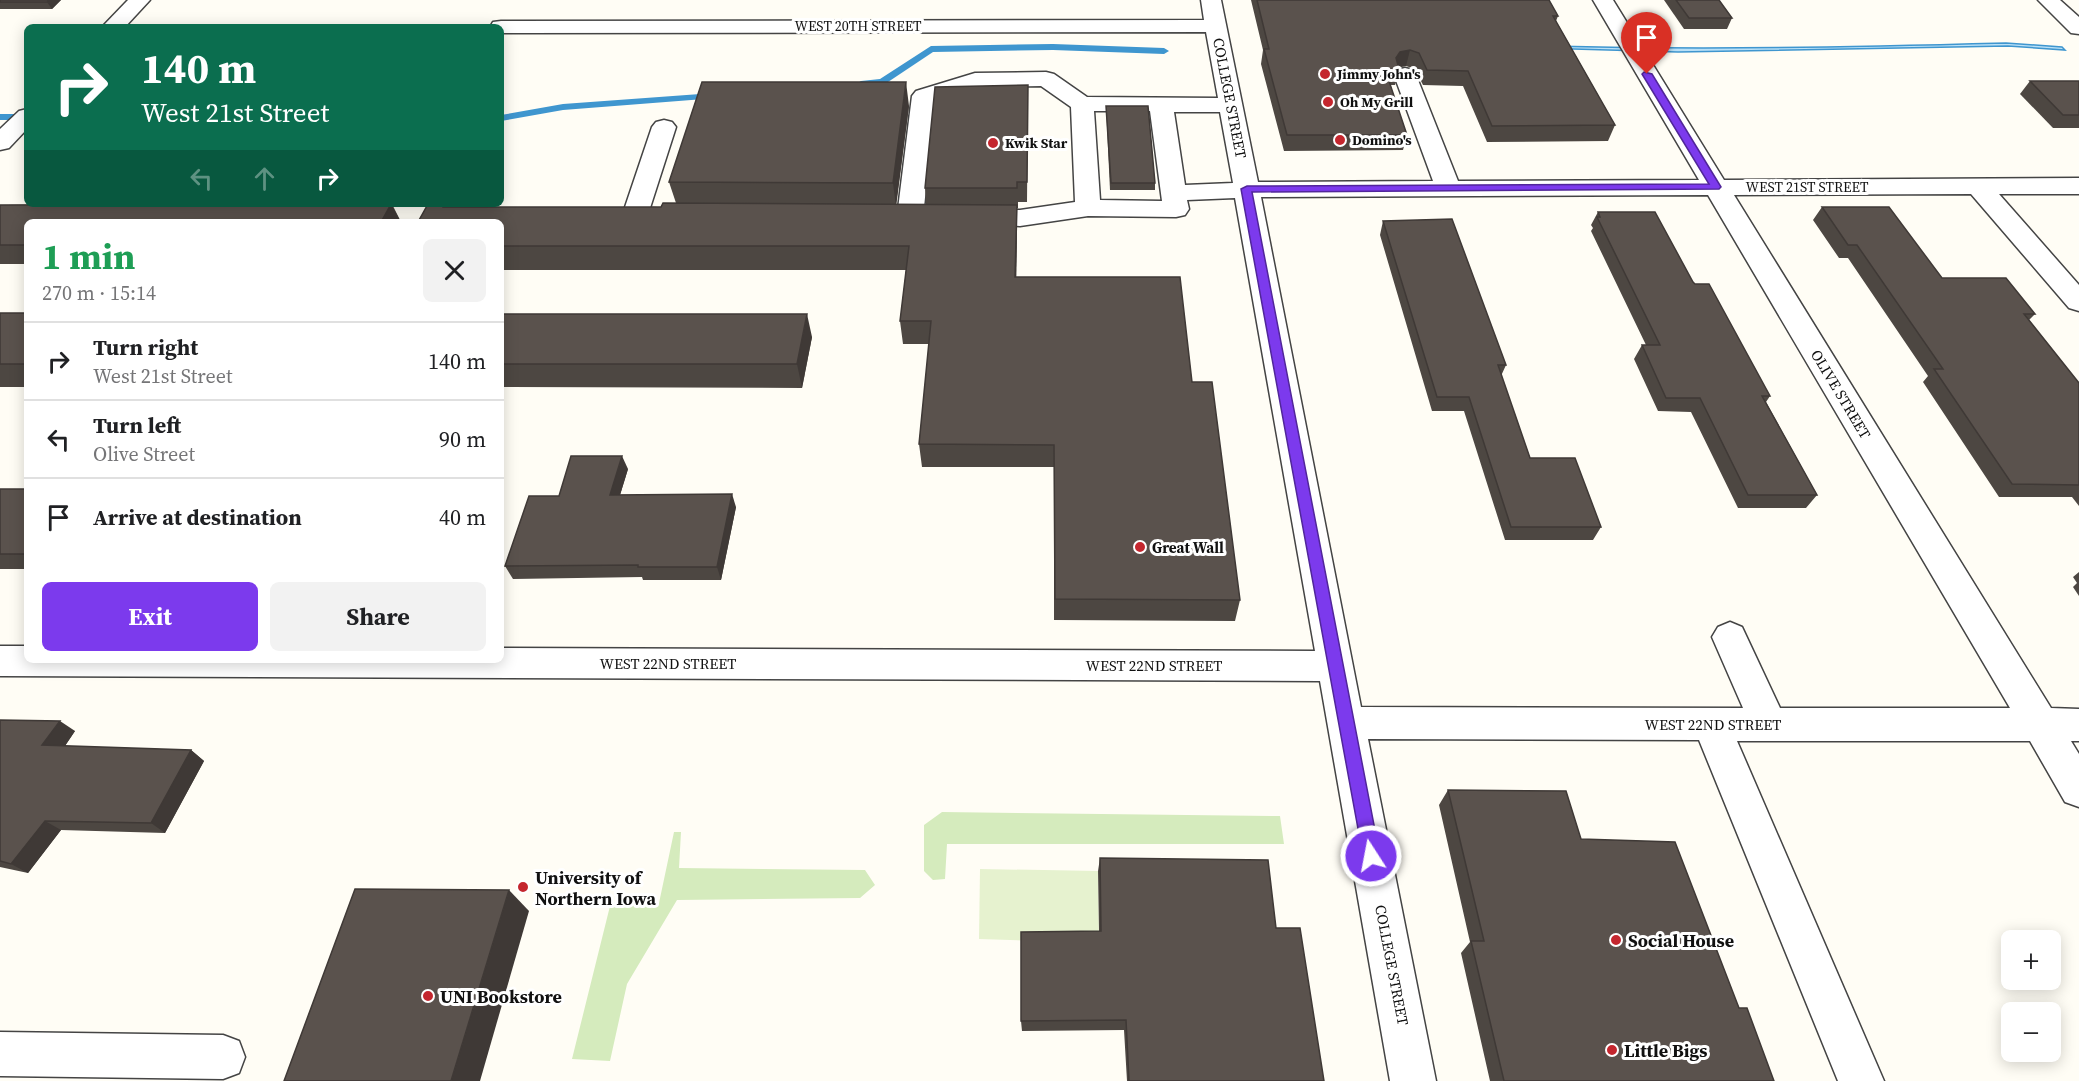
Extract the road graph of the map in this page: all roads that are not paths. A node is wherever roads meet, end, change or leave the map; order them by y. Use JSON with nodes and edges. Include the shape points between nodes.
{"nodes":[{"id":1,"x":140,"y":0,"type":"edge"},
{"id":2,"x":1603,"y":0,"type":"edge"},
{"id":3,"x":2048,"y":0,"type":"edge"},
{"id":4,"x":1214,"y":13,"type":"edge"},
{"id":5,"x":116,"y":24,"type":"edge"},
{"id":6,"x":504,"y":27,"type":"edge"},
{"id":7,"x":2079,"y":28,"type":"edge"},
{"id":8,"x":1405,"y":75,"type":"edge"},
{"id":9,"x":1231,"y":105,"type":"junction"},
{"id":10,"x":664,"y":128,"type":"dead end"},
{"id":11,"x":1093,"y":130,"type":"junction"},
{"id":12,"x":1159,"y":130,"type":"junction"},
{"id":13,"x":1166,"y":180,"type":"junction"},
{"id":14,"x":1978,"y":186,"type":"junction"},
{"id":15,"x":2079,"y":186,"type":"edge"},
{"id":16,"x":1716,"y":187,"type":"junction"},
{"id":17,"x":1448,"y":188,"type":"junction"},
{"id":18,"x":1247,"y":189,"type":"junction"},
{"id":19,"x":1088,"y":208,"type":"junction"},
{"id":20,"x":694,"y":216,"type":"edge"},
{"id":21,"x":2079,"y":302,"type":"edge"},
{"id":22,"x":1730,"y":637,"type":"dead end"},
{"id":23,"x":0,"y":661,"type":"edge"},
{"id":24,"x":24,"y":661,"type":"edge"},
{"id":25,"x":504,"y":663,"type":"edge"},
{"id":26,"x":1336,"y":666,"type":"junction"},
{"id":27,"x":1346,"y":723,"type":"junction"},
{"id":28,"x":1711,"y":724,"type":"junction"},
{"id":29,"x":1769,"y":724,"type":"junction"},
{"id":30,"x":2040,"y":725,"type":"junction"},
{"id":31,"x":2079,"y":725,"type":"edge"},
{"id":32,"x":2079,"y":789,"type":"edge"},
{"id":33,"x":0,"y":1054,"type":"edge"},
{"id":34,"x":223,"y":1057,"type":"dead end"},
{"id":35,"x":1413,"y":1081,"type":"edge"},
{"id":36,"x":1861,"y":1081,"type":"edge"}],
"edges":[{"from":1,"to":5,"type":"street"},
{"from":2,"to":16,"type":"street","name":"OLIVE STREET"},
{"from":3,"to":7,"type":"street"},
{"from":4,"to":6,"type":"street","name":"WEST 20TH STREET"},
{"from":4,"to":9,"type":"street","name":"COLLEGE STREET"},
{"from":8,"to":17,"type":"street"},
{"from":9,"to":12,"type":"street"},
{"from":9,"to":18,"type":"street","name":"COLLEGE STREET"},
{"from":10,"to":20,"type":"street","via":[[635,216]]},
{"from":11,"to":12,"type":"street"},
{"from":11,"to":19,"type":"street","via":[[1097,174]]},
{"from":11,"to":19,"type":"street","via":[[1046,79],[975,80],[924,96],[921,217],[1020,218]]},
{"from":12,"to":13,"type":"street"},
{"from":13,"to":18,"type":"street","name":"WEST 21ST STREET"},
{"from":13,"to":19,"type":"street","via":[[1176,209]]},
{"from":14,"to":15,"type":"street","name":"WEST 21ST STREET"},
{"from":14,"to":16,"type":"street","name":"WEST 21ST STREET"},
{"from":14,"to":21,"type":"street"},
{"from":16,"to":17,"type":"street","name":"WEST 21ST STREET"},
{"from":16,"to":30,"type":"street","name":"OLIVE STREET"},
{"from":17,"to":18,"type":"street","name":"WEST 21ST STREET"},
{"from":18,"to":26,"type":"street","name":"COLLEGE STREET"},
{"from":22,"to":29,"type":"street"},
{"from":23,"to":24,"type":"street","name":"WEST 22ND STREET"},
{"from":25,"to":26,"type":"street","name":"WEST 22ND STREET"},
{"from":26,"to":27,"type":"street","name":"COLLEGE STREET"},
{"from":27,"to":28,"type":"street","name":"WEST 22ND STREET"},
{"from":27,"to":35,"type":"street","name":"COLLEGE STREET"},
{"from":28,"to":29,"type":"street","name":"WEST 22ND STREET"},
{"from":28,"to":36,"type":"street"},
{"from":29,"to":30,"type":"street","name":"WEST 22ND STREET"},
{"from":30,"to":31,"type":"street","name":"WEST 22ND STREET"},
{"from":30,"to":32,"type":"street","name":"OLIVE STREET"},
{"from":33,"to":34,"type":"street"}]}
